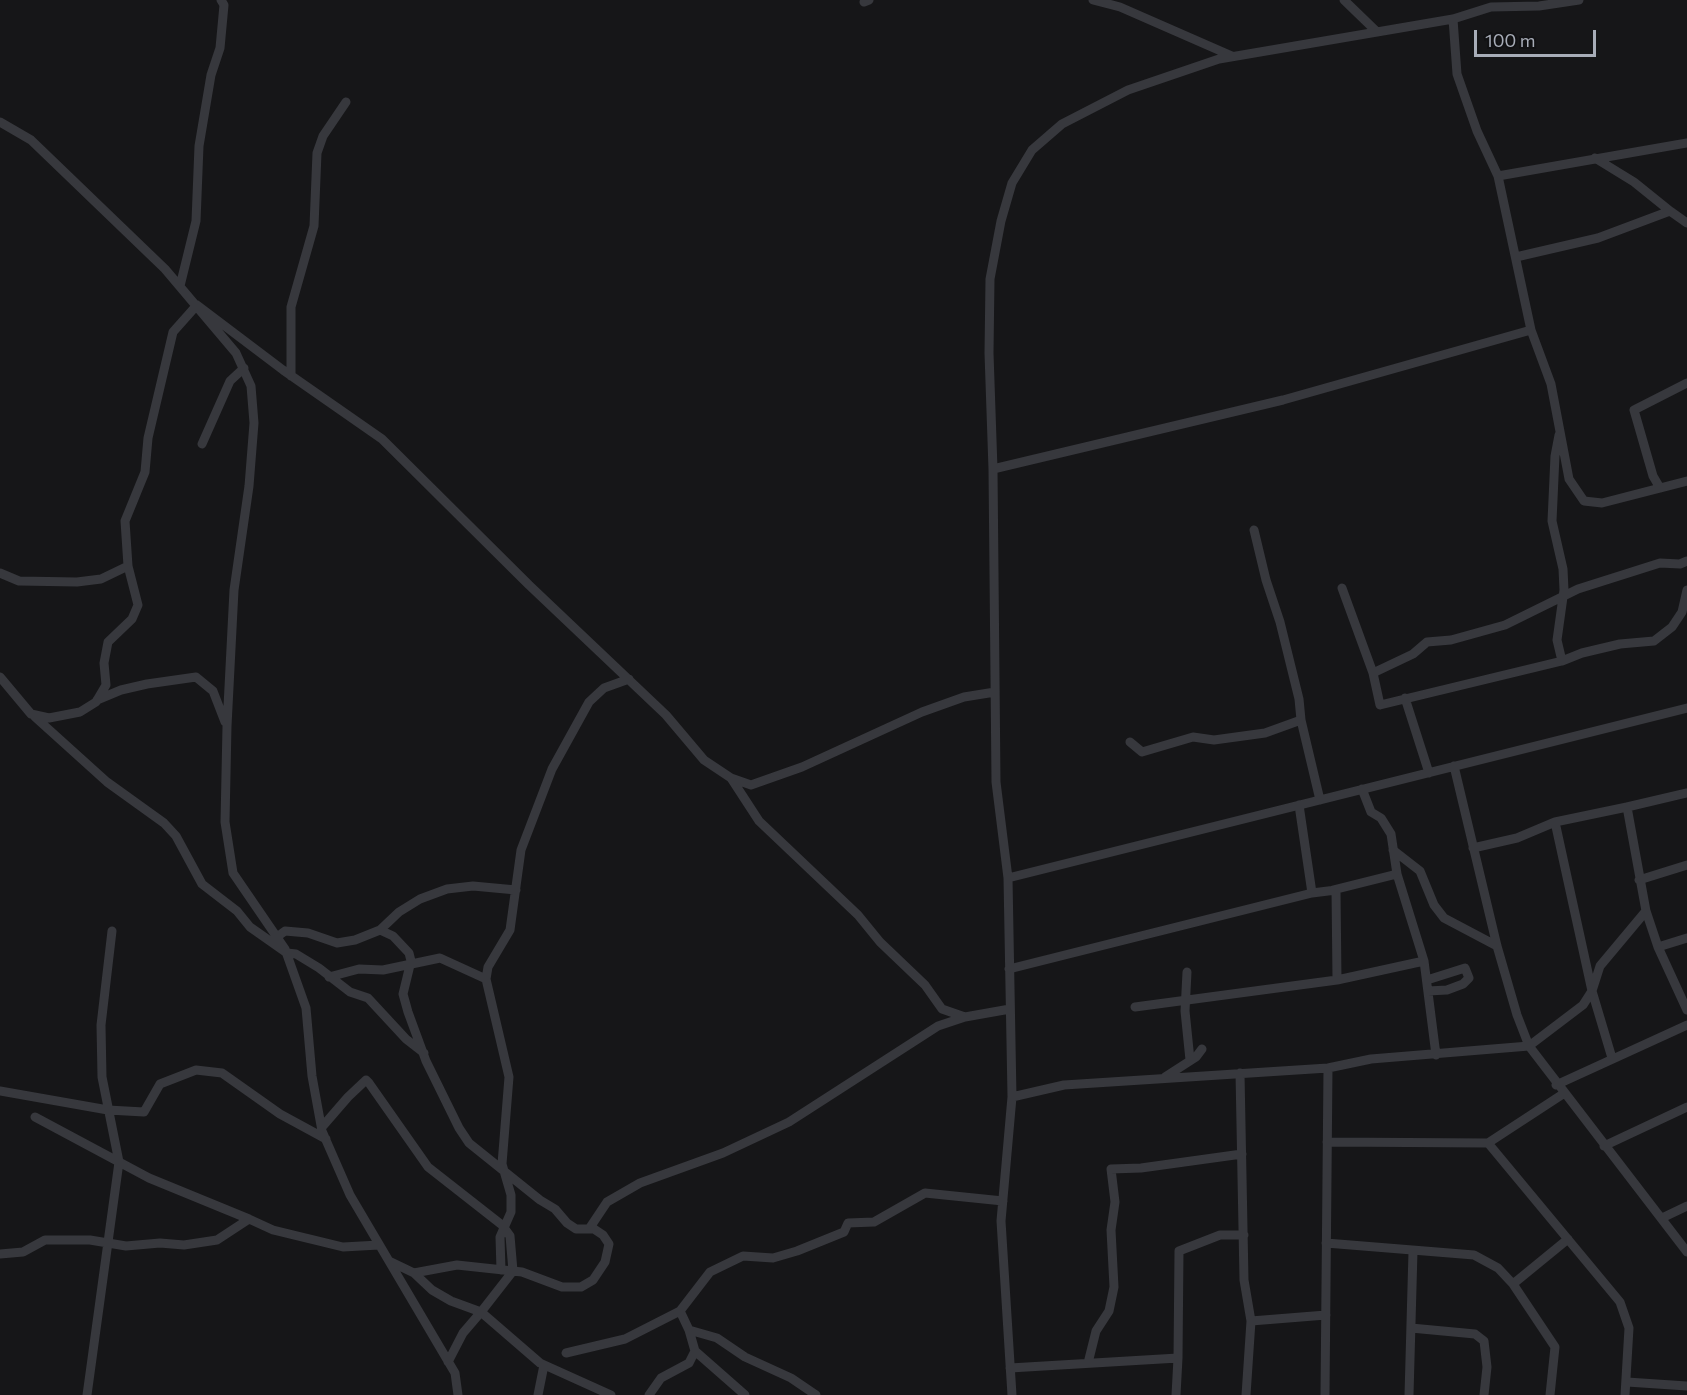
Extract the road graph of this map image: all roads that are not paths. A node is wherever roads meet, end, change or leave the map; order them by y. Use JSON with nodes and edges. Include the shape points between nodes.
{"nodes":[{"id":1,"x":221,"y":0,"type":"edge"},
{"id":2,"x":1094,"y":0,"type":"edge"},
{"id":3,"x":1344,"y":0,"type":"edge"},
{"id":4,"x":1579,"y":0,"type":"edge"},
{"id":5,"x":1453,"y":19,"type":"junction"},
{"id":6,"x":1376,"y":31,"type":"junction"},
{"id":7,"x":1232,"y":56,"type":"junction"},
{"id":8,"x":346,"y":102,"type":"dead end"},
{"id":9,"x":0,"y":122,"type":"edge"},
{"id":10,"x":1687,"y":143,"type":"edge"},
{"id":11,"x":1595,"y":158,"type":"junction"},
{"id":12,"x":1498,"y":176,"type":"junction"},
{"id":13,"x":1670,"y":211,"type":"junction"},
{"id":14,"x":1687,"y":223,"type":"edge"},
{"id":15,"x":1516,"y":257,"type":"junction"},
{"id":16,"x":180,"y":286,"type":"junction"},
{"id":17,"x":197,"y":305,"type":"junction"},
{"id":18,"x":1530,"y":330,"type":"junction"},
{"id":19,"x":244,"y":368,"type":"junction"},
{"id":20,"x":291,"y":376,"type":"junction"},
{"id":21,"x":1687,"y":383,"type":"edge"},
{"id":22,"x":1560,"y":430,"type":"junction"},
{"id":23,"x":202,"y":444,"type":"dead end"},
{"id":24,"x":993,"y":469,"type":"junction"},
{"id":25,"x":1687,"y":481,"type":"edge"},
{"id":26,"x":1660,"y":488,"type":"junction"},
{"id":27,"x":1254,"y":530,"type":"dead end"},
{"id":28,"x":1686,"y":564,"type":"edge"},
{"id":29,"x":128,"y":566,"type":"junction"},
{"id":30,"x":0,"y":573,"type":"edge"},
{"id":31,"x":1342,"y":588,"type":"dead end"},
{"id":32,"x":1687,"y":590,"type":"edge"},
{"id":33,"x":1563,"y":597,"type":"junction"},
{"id":34,"x":1562,"y":661,"type":"junction"},
{"id":35,"x":1373,"y":673,"type":"junction"},
{"id":36,"x":0,"y":678,"type":"edge"},
{"id":37,"x":629,"y":679,"type":"junction"},
{"id":38,"x":995,"y":692,"type":"junction"},
{"id":39,"x":1405,"y":698,"type":"junction"},
{"id":40,"x":97,"y":700,"type":"junction"},
{"id":41,"x":1687,"y":708,"type":"edge"},
{"id":42,"x":31,"y":714,"type":"junction"},
{"id":43,"x":1301,"y":720,"type":"junction"},
{"id":44,"x":227,"y":726,"type":"junction"},
{"id":45,"x":1130,"y":742,"type":"dead end"},
{"id":46,"x":1454,"y":766,"type":"junction"},
{"id":47,"x":1429,"y":772,"type":"junction"},
{"id":48,"x":731,"y":778,"type":"junction"},
{"id":49,"x":1362,"y":789,"type":"junction"},
{"id":50,"x":1687,"y":793,"type":"edge"},
{"id":51,"x":1320,"y":800,"type":"junction"},
{"id":52,"x":1299,"y":805,"type":"junction"},
{"id":53,"x":1627,"y":807,"type":"junction"},
{"id":54,"x":1555,"y":822,"type":"junction"},
{"id":55,"x":1473,"y":848,"type":"junction"},
{"id":56,"x":1393,"y":850,"type":"junction"},
{"id":57,"x":1687,"y":865,"type":"edge"},
{"id":58,"x":1397,"y":874,"type":"junction"},
{"id":59,"x":1008,"y":878,"type":"junction"},
{"id":60,"x":1639,"y":880,"type":"junction"},
{"id":61,"x":516,"y":890,"type":"junction"},
{"id":62,"x":1333,"y":890,"type":"junction"},
{"id":63,"x":1312,"y":893,"type":"junction"},
{"id":64,"x":1646,"y":911,"type":"junction"},
{"id":65,"x":112,"y":930,"type":"dead end"},
{"id":66,"x":380,"y":930,"type":"junction"},
{"id":67,"x":277,"y":937,"type":"junction"},
{"id":68,"x":1687,"y":938,"type":"edge"},
{"id":69,"x":1497,"y":946,"type":"junction"},
{"id":70,"x":1658,"y":947,"type":"junction"},
{"id":71,"x":287,"y":953,"type":"junction"},
{"id":72,"x":1424,"y":961,"type":"junction"},
{"id":73,"x":410,"y":964,"type":"junction"},
{"id":74,"x":1009,"y":969,"type":"junction"},
{"id":75,"x":1187,"y":972,"type":"dead end"},
{"id":76,"x":329,"y":976,"type":"junction"},
{"id":77,"x":486,"y":979,"type":"junction"},
{"id":78,"x":1337,"y":980,"type":"junction"},
{"id":79,"x":1427,"y":980,"type":"junction"},
{"id":80,"x":1428,"y":991,"type":"junction"},
{"id":81,"x":1592,"y":991,"type":"junction"},
{"id":82,"x":1185,"y":1001,"type":"junction"},
{"id":83,"x":1135,"y":1007,"type":"dead end"},
{"id":84,"x":1010,"y":1010,"type":"junction"},
{"id":85,"x":1687,"y":1010,"type":"edge"},
{"id":86,"x":965,"y":1017,"type":"junction"},
{"id":87,"x":1687,"y":1025,"type":"edge"},
{"id":88,"x":1529,"y":1046,"type":"junction"},
{"id":89,"x":1202,"y":1049,"type":"dead end"},
{"id":90,"x":424,"y":1053,"type":"junction"},
{"id":91,"x":1436,"y":1055,"type":"junction"},
{"id":92,"x":1612,"y":1058,"type":"junction"},
{"id":93,"x":1190,"y":1060,"type":"junction"},
{"id":94,"x":1328,"y":1068,"type":"junction"},
{"id":95,"x":1240,"y":1073,"type":"junction"},
{"id":96,"x":1163,"y":1078,"type":"junction"},
{"id":97,"x":1557,"y":1084,"type":"junction"},
{"id":98,"x":0,"y":1091,"type":"edge"},
{"id":99,"x":1563,"y":1094,"type":"junction"},
{"id":100,"x":1012,"y":1096,"type":"junction"},
{"id":101,"x":1687,"y":1107,"type":"edge"},
{"id":102,"x":108,"y":1110,"type":"junction"},
{"id":103,"x":35,"y":1117,"type":"dead end"},
{"id":104,"x":322,"y":1127,"type":"junction"},
{"id":105,"x":326,"y":1139,"type":"junction"},
{"id":106,"x":1327,"y":1142,"type":"junction"},
{"id":107,"x":1488,"y":1143,"type":"junction"},
{"id":108,"x":1604,"y":1146,"type":"junction"},
{"id":109,"x":1242,"y":1154,"type":"junction"},
{"id":110,"x":119,"y":1162,"type":"junction"},
{"id":111,"x":503,"y":1171,"type":"junction"},
{"id":112,"x":1004,"y":1201,"type":"junction"},
{"id":113,"x":1687,"y":1206,"type":"edge"},
{"id":114,"x":1662,"y":1218,"type":"junction"},
{"id":115,"x":249,"y":1219,"type":"junction"},
{"id":116,"x":503,"y":1227,"type":"junction"},
{"id":117,"x":589,"y":1229,"type":"junction"},
{"id":118,"x":1244,"y":1234,"type":"junction"},
{"id":119,"x":1568,"y":1239,"type":"junction"},
{"id":120,"x":107,"y":1243,"type":"junction"},
{"id":121,"x":1326,"y":1243,"type":"junction"},
{"id":122,"x":379,"y":1245,"type":"junction"},
{"id":123,"x":1413,"y":1251,"type":"junction"},
{"id":124,"x":1687,"y":1252,"type":"edge"},
{"id":125,"x":0,"y":1254,"type":"edge"},
{"id":126,"x":388,"y":1260,"type":"junction"},
{"id":127,"x":501,"y":1270,"type":"junction"},
{"id":128,"x":513,"y":1271,"type":"junction"},
{"id":129,"x":414,"y":1273,"type":"junction"},
{"id":130,"x":1513,"y":1284,"type":"junction"},
{"id":131,"x":680,"y":1311,"type":"junction"},
{"id":132,"x":481,"y":1312,"type":"junction"},
{"id":133,"x":1326,"y":1315,"type":"junction"},
{"id":134,"x":1251,"y":1321,"type":"junction"},
{"id":135,"x":1411,"y":1328,"type":"junction"},
{"id":136,"x":689,"y":1330,"type":"junction"},
{"id":137,"x":695,"y":1351,"type":"junction"},
{"id":138,"x":566,"y":1353,"type":"dead end"},
{"id":139,"x":1178,"y":1358,"type":"junction"},
{"id":140,"x":448,"y":1362,"type":"junction"},
{"id":141,"x":1088,"y":1363,"type":"junction"},
{"id":142,"x":544,"y":1365,"type":"junction"},
{"id":143,"x":1010,"y":1368,"type":"junction"},
{"id":144,"x":1626,"y":1382,"type":"junction"},
{"id":145,"x":1687,"y":1386,"type":"edge"},
{"id":146,"x":87,"y":1395,"type":"edge"},
{"id":147,"x":458,"y":1395,"type":"edge"},
{"id":148,"x":538,"y":1395,"type":"edge"},
{"id":149,"x":610,"y":1395,"type":"edge"},
{"id":150,"x":649,"y":1395,"type":"edge"},
{"id":151,"x":745,"y":1395,"type":"edge"},
{"id":152,"x":816,"y":1395,"type":"edge"},
{"id":153,"x":1012,"y":1395,"type":"edge"},
{"id":154,"x":1176,"y":1395,"type":"edge"},
{"id":155,"x":1246,"y":1395,"type":"edge"},
{"id":156,"x":1325,"y":1395,"type":"edge"},
{"id":157,"x":1410,"y":1395,"type":"edge"},
{"id":158,"x":1484,"y":1395,"type":"edge"},
{"id":159,"x":1550,"y":1395,"type":"edge"},
{"id":160,"x":1625,"y":1395,"type":"edge"}],
"edges":[{"from":1,"to":16,"type":"street","via":[[224,5],[220,48],[211,75],[199,146],[196,221]]},
{"from":2,"to":7,"type":"street","via":[[1120,7]]},
{"from":3,"to":6,"type":"street"},
{"from":4,"to":5,"type":"street","via":[[1491,7]]},
{"from":5,"to":6,"type":"street"},
{"from":5,"to":12,"type":"street","via":[[1457,74]]},
{"from":6,"to":7,"type":"street"},
{"from":7,"to":24,"type":"street","via":[[1128,90],[1062,124],[1032,150],[1012,183],[990,279]]},
{"from":8,"to":20,"type":"street","via":[[323,136],[317,153],[314,226],[291,307]]},
{"from":9,"to":16,"type":"street","via":[[31,140]]},
{"from":10,"to":11,"type":"street"},
{"from":11,"to":12,"type":"street"},
{"from":11,"to":13,"type":"street"},
{"from":12,"to":15,"type":"street"},
{"from":13,"to":14,"type":"street"},
{"from":13,"to":15,"type":"street","via":[[1598,238]]},
{"from":15,"to":18,"type":"street"},
{"from":16,"to":17,"type":"street"},
{"from":17,"to":19,"type":"street"},
{"from":17,"to":20,"type":"street"},
{"from":17,"to":29,"type":"street","via":[[173,332],[148,438],[145,472],[125,521]]},
{"from":18,"to":22,"type":"street","via":[[1551,384]]},
{"from":18,"to":24,"type":"street","via":[[1283,400]]},
{"from":19,"to":23,"type":"street","via":[[230,381]]},
{"from":19,"to":44,"type":"street","via":[[251,386],[254,423],[234,590]]},
{"from":20,"to":37,"type":"street","via":[[382,439]]},
{"from":21,"to":26,"type":"street","via":[[1634,410]]},
{"from":22,"to":26,"type":"street","via":[[1569,479],[1584,501],[1602,503]]},
{"from":22,"to":33,"type":"street","via":[[1552,521],[1563,568]]},
{"from":24,"to":38,"type":"street"},
{"from":25,"to":26,"type":"street"},
{"from":27,"to":43,"type":"street","via":[[1280,622]]},
{"from":28,"to":33,"type":"street","via":[[1660,563]]},
{"from":29,"to":30,"type":"street","via":[[101,579],[77,582],[19,581]]},
{"from":29,"to":40,"type":"street","via":[[138,605],[132,620],[108,642],[104,663],[106,685]]},
{"from":31,"to":35,"type":"street"},
{"from":32,"to":34,"type":"street","via":[[1682,612],[1672,627],[1654,640],[1620,644]]},
{"from":33,"to":34,"type":"street","via":[[1557,640]]},
{"from":33,"to":35,"type":"street","via":[[1505,625],[1451,640],[1427,642],[1413,654]]},
{"from":34,"to":39,"type":"street"},
{"from":35,"to":39,"type":"street","via":[[1380,705]]},
{"from":36,"to":42,"type":"street"},
{"from":37,"to":48,"type":"street","via":[[704,760]]},
{"from":37,"to":61,"type":"street","via":[[604,688],[589,702],[552,769],[521,850]]},
{"from":38,"to":48,"type":"street","via":[[964,697],[922,712],[802,767],[751,785]]},
{"from":38,"to":59,"type":"street","via":[[996,782]]},
{"from":39,"to":47,"type":"street"},
{"from":40,"to":42,"type":"street","via":[[80,712],[49,718]]},
{"from":40,"to":44,"type":"street","via":[[129,688],[196,677],[213,691]]},
{"from":41,"to":46,"type":"street"},
{"from":42,"to":71,"type":"street","via":[[107,782],[164,823],[176,836],[202,884],[237,911],[250,927]]},
{"from":43,"to":45,"type":"street","via":[[1265,733],[1214,740],[1193,737],[1142,752]]},
{"from":43,"to":51,"type":"street"},
{"from":44,"to":67,"type":"street","via":[[225,822],[233,873]]},
{"from":46,"to":47,"type":"street"},
{"from":46,"to":55,"type":"street"},
{"from":47,"to":49,"type":"street"},
{"from":48,"to":86,"type":"street","via":[[759,821],[858,915],[925,985],[942,1009]]},
{"from":49,"to":51,"type":"street"},
{"from":49,"to":56,"type":"street","via":[[1371,812],[1381,818],[1391,834]]},
{"from":50,"to":53,"type":"street"},
{"from":51,"to":52,"type":"street"},
{"from":52,"to":59,"type":"street"},
{"from":52,"to":63,"type":"street"},
{"from":53,"to":54,"type":"street"},
{"from":53,"to":60,"type":"street"},
{"from":54,"to":55,"type":"street","via":[[1517,838]]},
{"from":54,"to":81,"type":"street"},
{"from":55,"to":69,"type":"street"},
{"from":56,"to":58,"type":"street"},
{"from":56,"to":69,"type":"street","via":[[1420,871],[1444,918]]},
{"from":57,"to":60,"type":"street"},
{"from":58,"to":62,"type":"street"},
{"from":58,"to":72,"type":"street"},
{"from":59,"to":74,"type":"street"},
{"from":60,"to":64,"type":"street"},
{"from":61,"to":66,"type":"street","via":[[473,886],[447,889],[420,898]]},
{"from":61,"to":77,"type":"street","via":[[510,930],[488,967]]},
{"from":62,"to":63,"type":"street"},
{"from":62,"to":78,"type":"street"},
{"from":63,"to":74,"type":"street"},
{"from":64,"to":70,"type":"street"},
{"from":64,"to":81,"type":"street","via":[[1600,966]]},
{"from":65,"to":102,"type":"street","via":[[101,1026],[102,1077]]},
{"from":66,"to":67,"type":"street","via":[[337,943],[308,933],[285,931]]},
{"from":66,"to":73,"type":"street","via":[[402,945],[409,953]]},
{"from":67,"to":71,"type":"street"},
{"from":68,"to":70,"type":"street"},
{"from":69,"to":88,"type":"street"},
{"from":70,"to":85,"type":"street"},
{"from":71,"to":76,"type":"street","via":[[296,954]]},
{"from":71,"to":104,"type":"street","via":[[306,1008],[312,1076]]},
{"from":72,"to":78,"type":"street"},
{"from":72,"to":79,"type":"street"},
{"from":73,"to":76,"type":"street"},
{"from":73,"to":77,"type":"street","via":[[440,958]]},
{"from":73,"to":90,"type":"street","via":[[403,994]]},
{"from":74,"to":84,"type":"street"},
{"from":75,"to":82,"type":"street"},
{"from":76,"to":90,"type":"street","via":[[376,1004],[406,1039]]},
{"from":77,"to":111,"type":"street","via":[[509,1077]]},
{"from":78,"to":82,"type":"street"},
{"from":79,"to":80,"type":"street"},
{"from":79,"to":80,"type":"street","via":[[1465,968],[1469,978],[1448,990]]},
{"from":80,"to":91,"type":"street"},
{"from":81,"to":88,"type":"street","via":[[1583,1005]]},
{"from":81,"to":92,"type":"street"},
{"from":82,"to":83,"type":"street"},
{"from":82,"to":93,"type":"street"},
{"from":84,"to":86,"type":"street"},
{"from":84,"to":100,"type":"street"},
{"from":86,"to":117,"type":"street","via":[[938,1026],[789,1122],[723,1153],[640,1183],[607,1202]]},
{"from":87,"to":92,"type":"street"},
{"from":88,"to":91,"type":"street"},
{"from":88,"to":97,"type":"street"},
{"from":89,"to":93,"type":"street"},
{"from":90,"to":111,"type":"street","via":[[459,1128],[470,1143]]},
{"from":91,"to":94,"type":"street","via":[[1371,1059]]},
{"from":92,"to":97,"type":"street"},
{"from":93,"to":96,"type":"street"},
{"from":94,"to":95,"type":"street"},
{"from":94,"to":106,"type":"street"},
{"from":95,"to":96,"type":"street"},
{"from":95,"to":109,"type":"street"},
{"from":96,"to":100,"type":"street","via":[[1064,1085]]},
{"from":97,"to":99,"type":"street"},
{"from":98,"to":102,"type":"street"},
{"from":99,"to":107,"type":"street"},
{"from":99,"to":108,"type":"street"},
{"from":100,"to":112,"type":"street"},
{"from":101,"to":108,"type":"street"},
{"from":102,"to":105,"type":"street","via":[[144,1112],[160,1084],[196,1070],[222,1073],[280,1114]]},
{"from":102,"to":110,"type":"street"},
{"from":103,"to":110,"type":"street"},
{"from":104,"to":105,"type":"street"},
{"from":104,"to":116,"type":"street","via":[[366,1080],[428,1167]]},
{"from":105,"to":122,"type":"street","via":[[350,1195]]},
{"from":106,"to":107,"type":"street"},
{"from":106,"to":121,"type":"street"},
{"from":107,"to":119,"type":"street"},
{"from":108,"to":114,"type":"street"},
{"from":109,"to":118,"type":"street"},
{"from":109,"to":141,"type":"street","via":[[1111,1169],[1114,1287],[1109,1311],[1096,1331]]},
{"from":110,"to":115,"type":"street"},
{"from":110,"to":120,"type":"street"},
{"from":111,"to":116,"type":"street","via":[[511,1195],[510,1212]]},
{"from":111,"to":117,"type":"street","via":[[555,1209],[567,1223],[576,1229]]},
{"from":112,"to":131,"type":"street","via":[[925,1193],[874,1222],[848,1223],[844,1232],[797,1251],[773,1258],[743,1256],[710,1272]]},
{"from":112,"to":143,"type":"street","via":[[1001,1221]]},
{"from":113,"to":114,"type":"street"},
{"from":114,"to":124,"type":"street"},
{"from":115,"to":120,"type":"street","via":[[217,1240],[184,1245]]},
{"from":115,"to":122,"type":"street","via":[[273,1230],[343,1247]]},
{"from":116,"to":127,"type":"street","via":[[498,1258]]},
{"from":116,"to":128,"type":"street","via":[[510,1236]]},
{"from":117,"to":128,"type":"street","via":[[603,1235],[609,1251],[593,1280],[581,1287],[562,1287]]},
{"from":118,"to":134,"type":"street"},
{"from":118,"to":139,"type":"street","via":[[1220,1235],[1179,1251]]},
{"from":119,"to":130,"type":"street"},
{"from":119,"to":144,"type":"street","via":[[1620,1302],[1629,1328]]},
{"from":120,"to":125,"type":"street","via":[[45,1240],[23,1252]]},
{"from":120,"to":146,"type":"street"},
{"from":121,"to":123,"type":"street"},
{"from":121,"to":133,"type":"street"},
{"from":122,"to":126,"type":"street"},
{"from":123,"to":130,"type":"street","via":[[1474,1255],[1498,1268]]},
{"from":123,"to":135,"type":"street"},
{"from":126,"to":129,"type":"street"},
{"from":126,"to":140,"type":"street"},
{"from":127,"to":128,"type":"street"},
{"from":127,"to":129,"type":"street","via":[[457,1265]]},
{"from":128,"to":132,"type":"street"},
{"from":129,"to":132,"type":"street","via":[[432,1290]]},
{"from":130,"to":159,"type":"street","via":[[1555,1347]]},
{"from":131,"to":136,"type":"street"},
{"from":131,"to":138,"type":"street","via":[[625,1339]]},
{"from":132,"to":140,"type":"street","via":[[463,1333]]},
{"from":132,"to":142,"type":"street"},
{"from":133,"to":134,"type":"street"},
{"from":133,"to":156,"type":"street"},
{"from":134,"to":155,"type":"street"},
{"from":135,"to":157,"type":"street"},
{"from":135,"to":158,"type":"street","via":[[1475,1334],[1484,1341]]},
{"from":136,"to":137,"type":"street"},
{"from":136,"to":152,"type":"street","via":[[717,1338]]},
{"from":137,"to":150,"type":"street","via":[[689,1363],[661,1378]]},
{"from":137,"to":151,"type":"street"},
{"from":139,"to":141,"type":"street"},
{"from":139,"to":154,"type":"street"},
{"from":140,"to":147,"type":"street","via":[[455,1373]]},
{"from":141,"to":143,"type":"street"},
{"from":142,"to":148,"type":"street"},
{"from":142,"to":149,"type":"street"},
{"from":143,"to":153,"type":"street"},
{"from":144,"to":145,"type":"street"},
{"from":144,"to":160,"type":"street"}]}
